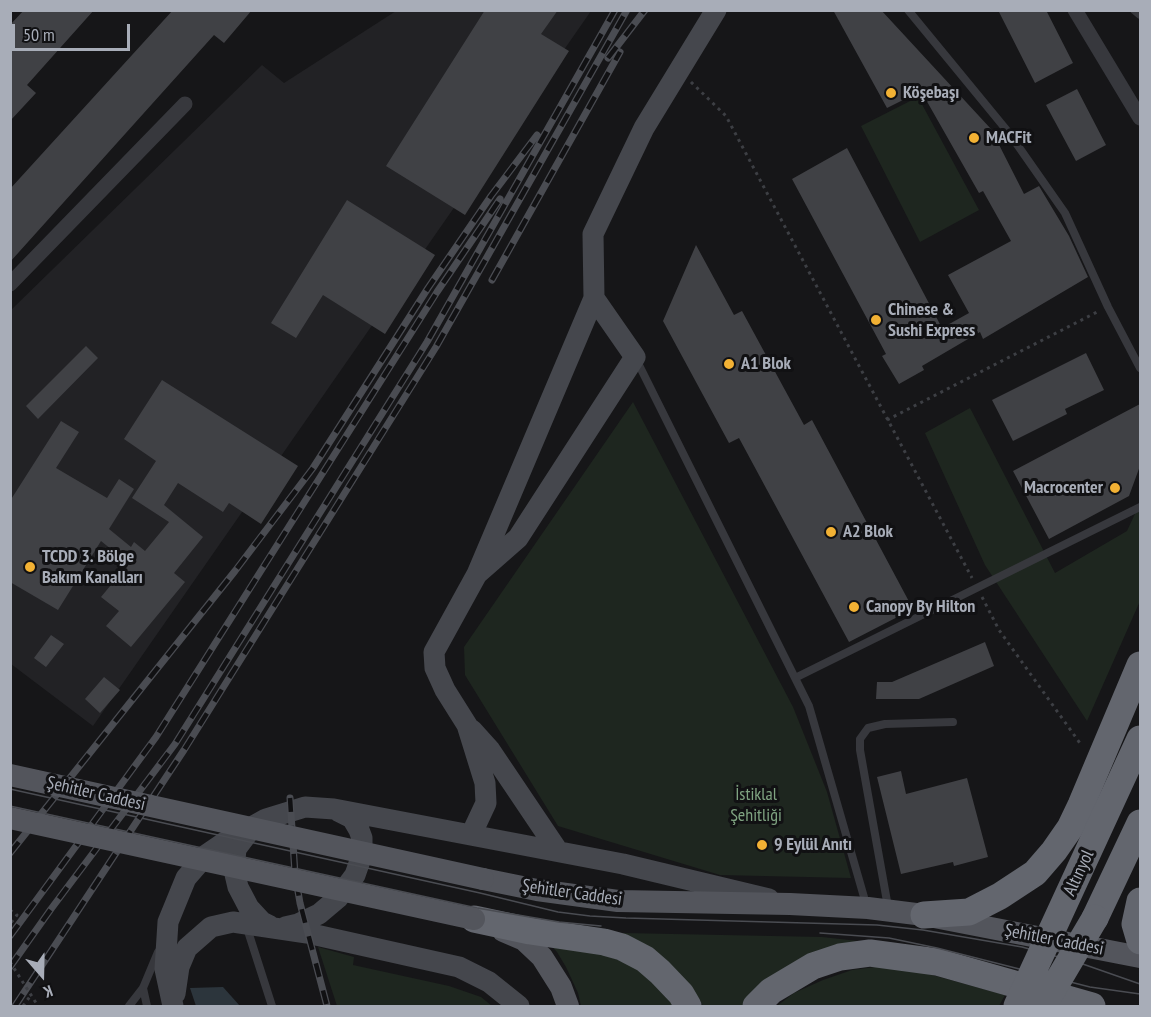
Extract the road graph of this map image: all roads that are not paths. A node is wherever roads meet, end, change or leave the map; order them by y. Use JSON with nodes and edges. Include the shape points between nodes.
{"nodes":[{"id":1,"x":716,"y":10,"type":"edge"},
{"id":2,"x":908,"y":10,"type":"edge"},
{"id":3,"x":1075,"y":10,"type":"edge"},
{"id":4,"x":1134,"y":10,"type":"edge"},
{"id":5,"x":1140,"y":15,"type":"edge"},
{"id":6,"x":185,"y":104,"type":"dead end"},
{"id":7,"x":1140,"y":118,"type":"edge"},
{"id":8,"x":10,"y":284,"type":"edge"},
{"id":9,"x":594,"y":297,"type":"junction"},
{"id":10,"x":635,"y":357,"type":"junction"},
{"id":11,"x":1140,"y":368,"type":"edge"},
{"id":12,"x":1140,"y":507,"type":"edge"},
{"id":13,"x":477,"y":574,"type":"junction"},
{"id":14,"x":1140,"y":665,"type":"edge"},
{"id":15,"x":795,"y":678,"type":"junction"},
{"id":16,"x":953,"y":722,"type":"dead end"},
{"id":17,"x":467,"y":725,"type":"junction"},
{"id":18,"x":1140,"y":739,"type":"edge"},
{"id":19,"x":10,"y":775,"type":"edge"},
{"id":20,"x":334,"y":809,"type":"junction"},
{"id":21,"x":10,"y":818,"type":"edge"},
{"id":22,"x":1140,"y":823,"type":"edge"},
{"id":23,"x":256,"y":824,"type":"junction"},
{"id":24,"x":471,"y":835,"type":"junction"},
{"id":25,"x":558,"y":851,"type":"junction"},
{"id":26,"x":1140,"y":901,"type":"edge"},
{"id":27,"x":790,"y":904,"type":"junction"},
{"id":28,"x":878,"y":910,"type":"junction"},
{"id":29,"x":924,"y":915,"type":"junction"},
{"id":30,"x":1095,"y":918,"type":"junction"},
{"id":31,"x":474,"y":919,"type":"junction"},
{"id":32,"x":168,"y":922,"type":"junction"},
{"id":33,"x":245,"y":923,"type":"junction"},
{"id":34,"x":276,"y":927,"type":"junction"},
{"id":35,"x":1140,"y":940,"type":"edge"},
{"id":36,"x":1140,"y":957,"type":"edge"},
{"id":37,"x":143,"y":988,"type":"junction"},
{"id":38,"x":129,"y":1006,"type":"edge"},
{"id":39,"x":147,"y":1006,"type":"edge"},
{"id":40,"x":173,"y":1006,"type":"edge"},
{"id":41,"x":272,"y":1006,"type":"edge"},
{"id":42,"x":519,"y":1006,"type":"edge"},
{"id":43,"x":568,"y":1006,"type":"edge"},
{"id":44,"x":688,"y":1006,"type":"edge"},
{"id":45,"x":756,"y":1006,"type":"edge"},
{"id":46,"x":1017,"y":1006,"type":"edge"},
{"id":47,"x":1043,"y":1006,"type":"edge"},
{"id":48,"x":1062,"y":1006,"type":"edge"},
{"id":49,"x":1092,"y":1006,"type":"edge"}],
"edges":[{"from":1,"to":9,"type":"main road","via":[[644,128],[593,234]]},
{"from":2,"to":11,"type":"lane","via":[[1009,134],[1065,213]]},
{"from":3,"to":7,"type":"street"},
{"from":4,"to":5,"type":"lane"},
{"from":6,"to":8,"type":"street"},
{"from":9,"to":10,"type":"main road"},
{"from":9,"to":13,"type":"main road"},
{"from":10,"to":13,"type":"main road","via":[[519,538]]},
{"from":10,"to":15,"type":"lane"},
{"from":12,"to":15,"type":"lane"},
{"from":13,"to":17,"type":"main road","via":[[434,652],[435,668]]},
{"from":14,"to":29,"type":"highway","via":[[1070,828],[1035,873],[969,912]]},
{"from":15,"to":28,"type":"lane","via":[[809,706]]},
{"from":16,"to":28,"type":"lane","via":[[885,724],[868,728],[860,739]]},
{"from":17,"to":24,"type":"main road","via":[[485,783],[486,803]]},
{"from":17,"to":25,"type":"main road","via":[[490,750]]},
{"from":18,"to":46,"type":"highway","name":"Altınyol","bridge":true},
{"from":19,"to":27,"type":"main road","name":"Şehitler Caddesi","bridge":true,"via":[[537,890],[618,901]]},
{"from":20,"to":23,"type":"main road","via":[[305,807]]},
{"from":20,"to":24,"type":"main road"},
{"from":20,"to":34,"type":"main road","via":[[352,818],[359,830],[362,855],[355,875],[338,898],[319,914],[298,924]]},
{"from":21,"to":31,"type":"main road","bridge":true},
{"from":22,"to":30,"type":"highway","name":"Altınyol"},
{"from":23,"to":32,"type":"main road","via":[[193,868]]},
{"from":23,"to":34,"type":"main road","via":[[236,849],[234,870],[249,908],[262,922]]},
{"from":24,"to":25,"type":"main road"},
{"from":25,"to":27,"type":"main road"},
{"from":26,"to":35,"type":"highway","via":[[1135,924]]},
{"from":27,"to":28,"type":"main road","name":"Şehitler Caddesi"},
{"from":28,"to":29,"type":"main road","name":"Şehitler Caddesi"},
{"from":29,"to":36,"type":"main road","name":"Şehitler Caddesi"},
{"from":30,"to":47,"type":"highway","name":"Altınyol","bridge":true},
{"from":30,"to":48,"type":"highway","bridge":true},
{"from":31,"to":43,"type":"main road","via":[[510,933],[534,948],[555,976]]},
{"from":31,"to":44,"type":"highway","via":[[622,947],[645,959]]},
{"from":32,"to":37,"type":"lane"},
{"from":32,"to":40,"type":"main road","via":[[165,969]]},
{"from":33,"to":34,"type":"main road"},
{"from":33,"to":40,"type":"main road","via":[[211,927],[187,948],[179,967]]},
{"from":33,"to":41,"type":"lane"},
{"from":34,"to":42,"type":"main road","via":[[459,967],[489,982]]},
{"from":37,"to":38,"type":"lane"},
{"from":37,"to":39,"type":"lane"},
{"from":45,"to":49,"type":"highway","via":[[771,991],[813,966],[870,953],[937,962]]}]}
